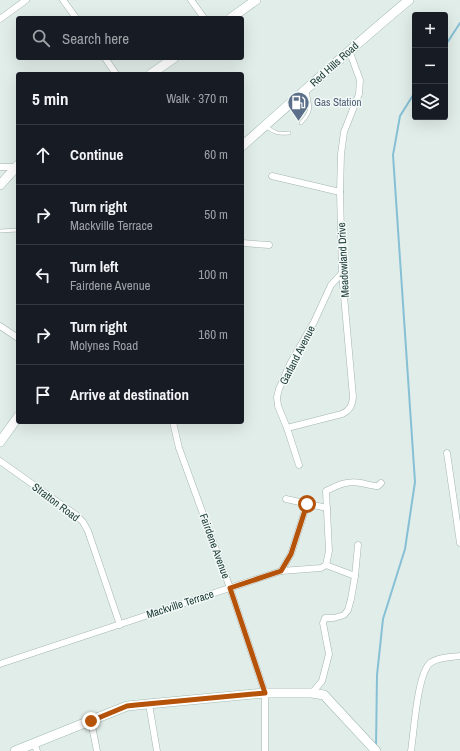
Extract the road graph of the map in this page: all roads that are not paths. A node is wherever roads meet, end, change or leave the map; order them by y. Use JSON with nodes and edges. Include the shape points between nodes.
{"nodes":[{"id":1,"x":26,"y":0,"type":"edge"},
{"id":2,"x":63,"y":0,"type":"edge"},
{"id":3,"x":191,"y":0,"type":"edge"},
{"id":4,"x":256,"y":0,"type":"edge"},
{"id":5,"x":409,"y":0,"type":"edge"},
{"id":6,"x":75,"y":16,"type":"edge"},
{"id":7,"x":203,"y":16,"type":"edge"},
{"id":8,"x":234,"y":16,"type":"edge"},
{"id":9,"x":0,"y":18,"type":"edge"},
{"id":10,"x":349,"y":50,"type":"junction"},
{"id":11,"x":106,"y":60,"type":"edge"},
{"id":12,"x":171,"y":60,"type":"edge"},
{"id":13,"x":115,"y":72,"type":"edge"},
{"id":14,"x":154,"y":72,"type":"edge"},
{"id":15,"x":307,"y":89,"type":"junction"},
{"id":16,"x":301,"y":123,"type":"dead end"},
{"id":17,"x":265,"y":126,"type":"junction"},
{"id":18,"x":289,"y":132,"type":"dead end"},
{"id":19,"x":244,"y":144,"type":"edge"},
{"id":20,"x":16,"y":166,"type":"edge"},
{"id":21,"x":0,"y":167,"type":"edge"},
{"id":22,"x":272,"y":176,"type":"dead end"},
{"id":23,"x":0,"y":185,"type":"edge"},
{"id":24,"x":340,"y":192,"type":"junction"},
{"id":25,"x":16,"y":230,"type":"edge"},
{"id":26,"x":0,"y":231,"type":"edge"},
{"id":27,"x":244,"y":243,"type":"edge"},
{"id":28,"x":269,"y":245,"type":"dead end"},
{"id":29,"x":342,"y":273,"type":"junction"},
{"id":30,"x":0,"y":326,"type":"edge"},
{"id":31,"x":16,"y":337,"type":"edge"},
{"id":32,"x":16,"y":420,"type":"edge"},
{"id":33,"x":173,"y":424,"type":"edge"},
{"id":34,"x":287,"y":428,"type":"junction"},
{"id":35,"x":0,"y":442,"type":"edge"},
{"id":36,"x":447,"y":454,"type":"dead end"},
{"id":37,"x":0,"y":461,"type":"edge"},
{"id":38,"x":299,"y":465,"type":"dead end"},
{"id":39,"x":381,"y":483,"type":"dead end"},
{"id":40,"x":286,"y":499,"type":"dead end"},
{"id":41,"x":307,"y":504,"type":"junction"},
{"id":42,"x":327,"y":508,"type":"junction"},
{"id":43,"x":458,"y":516,"type":"edge"},
{"id":44,"x":460,"y":543,"type":"edge"},
{"id":45,"x":358,"y":545,"type":"dead end"},
{"id":46,"x":326,"y":565,"type":"junction"},
{"id":47,"x":281,"y":571,"type":"junction"},
{"id":48,"x":355,"y":576,"type":"junction"},
{"id":49,"x":230,"y":588,"type":"junction"},
{"id":50,"x":120,"y":624,"type":"junction"},
{"id":51,"x":460,"y":656,"type":"edge"},
{"id":52,"x":0,"y":664,"type":"edge"},
{"id":53,"x":265,"y":693,"type":"junction"},
{"id":54,"x":312,"y":693,"type":"junction"},
{"id":55,"x":149,"y":704,"type":"junction"},
{"id":56,"x":91,"y":721,"type":"junction"},
{"id":57,"x":36,"y":747,"type":"edge"},
{"id":58,"x":15,"y":751,"type":"edge"},
{"id":59,"x":97,"y":751,"type":"edge"},
{"id":60,"x":157,"y":751,"type":"edge"},
{"id":61,"x":265,"y":751,"type":"edge"},
{"id":62,"x":376,"y":751,"type":"edge"},
{"id":63,"x":411,"y":751,"type":"edge"}],
"edges":[{"from":1,"to":9,"type":"street"},
{"from":2,"to":6,"type":"street"},
{"from":3,"to":7,"type":"street"},
{"from":4,"to":8,"type":"main road"},
{"from":5,"to":10,"type":"main road","name":"Red Hills Road"},
{"from":10,"to":15,"type":"main road","name":"Red Hills Road"},
{"from":10,"to":24,"type":"street","name":"Meadowland Drive","via":[[360,80],[359,94],[344,132]]},
{"from":11,"to":13,"type":"street"},
{"from":12,"to":14,"type":"main road"},
{"from":15,"to":16,"type":"lane","via":[[309,115]]},
{"from":15,"to":17,"type":"main road","name":"Red Hills Road"},
{"from":17,"to":18,"type":"lane","via":[[272,132]]},
{"from":17,"to":19,"type":"main road","name":"Red Hills Road"},
{"from":20,"to":21,"type":"street"},
{"from":20,"to":23,"type":"main road"},
{"from":22,"to":24,"type":"street"},
{"from":24,"to":29,"type":"street","name":"Meadowland Drive"},
{"from":25,"to":26,"type":"lane"},
{"from":27,"to":28,"type":"street"},
{"from":29,"to":34,"type":"street","name":"Garland Avenue","via":[[331,285],[279,389],[278,406]]},
{"from":29,"to":34,"type":"street","name":"Meadowland Drive","via":[[352,403],[347,412],[342,414]]},
{"from":30,"to":31,"type":"street"},
{"from":32,"to":35,"type":"main road"},
{"from":33,"to":49,"type":"street","name":"Fairdene Avenue","via":[[179,448]]},
{"from":34,"to":38,"type":"street","name":"Garland Avenue"},
{"from":36,"to":43,"type":"street"},
{"from":37,"to":50,"type":"street","name":"Stratton Road","via":[[83,522]]},
{"from":39,"to":42,"type":"street","via":[[378,486],[361,482],[338,484],[326,491]]},
{"from":40,"to":41,"type":"street"},
{"from":41,"to":42,"type":"street"},
{"from":41,"to":47,"type":"street","via":[[291,554]]},
{"from":42,"to":46,"type":"street","via":[[329,550]]},
{"from":43,"to":44,"type":"street"},
{"from":45,"to":48,"type":"street"},
{"from":46,"to":47,"type":"street","name":"Mackville Terrace","via":[[321,568]]},
{"from":46,"to":48,"type":"street"},
{"from":47,"to":49,"type":"street","name":"Mackville Terrace"},
{"from":48,"to":54,"type":"street","via":[[348,610],[344,615],[326,618],[323,623],[329,654],[322,681]]},
{"from":49,"to":50,"type":"street","name":"Mackville Terrace"},
{"from":49,"to":53,"type":"street","name":"Fairdene Avenue"},
{"from":50,"to":52,"type":"street","name":"Mackville Terrace"},
{"from":51,"to":63,"type":"street","via":[[440,658],[426,668],[419,690]]},
{"from":53,"to":54,"type":"main road"},
{"from":53,"to":55,"type":"main road"},
{"from":53,"to":61,"type":"street","name":"Fairdene Avenue"},
{"from":54,"to":62,"type":"main road","via":[[324,695]]},
{"from":55,"to":56,"type":"main road","via":[[127,706]]},
{"from":55,"to":60,"type":"street"},
{"from":56,"to":57,"type":"main road"},
{"from":56,"to":59,"type":"street"},
{"from":57,"to":58,"type":"main road"}]}
